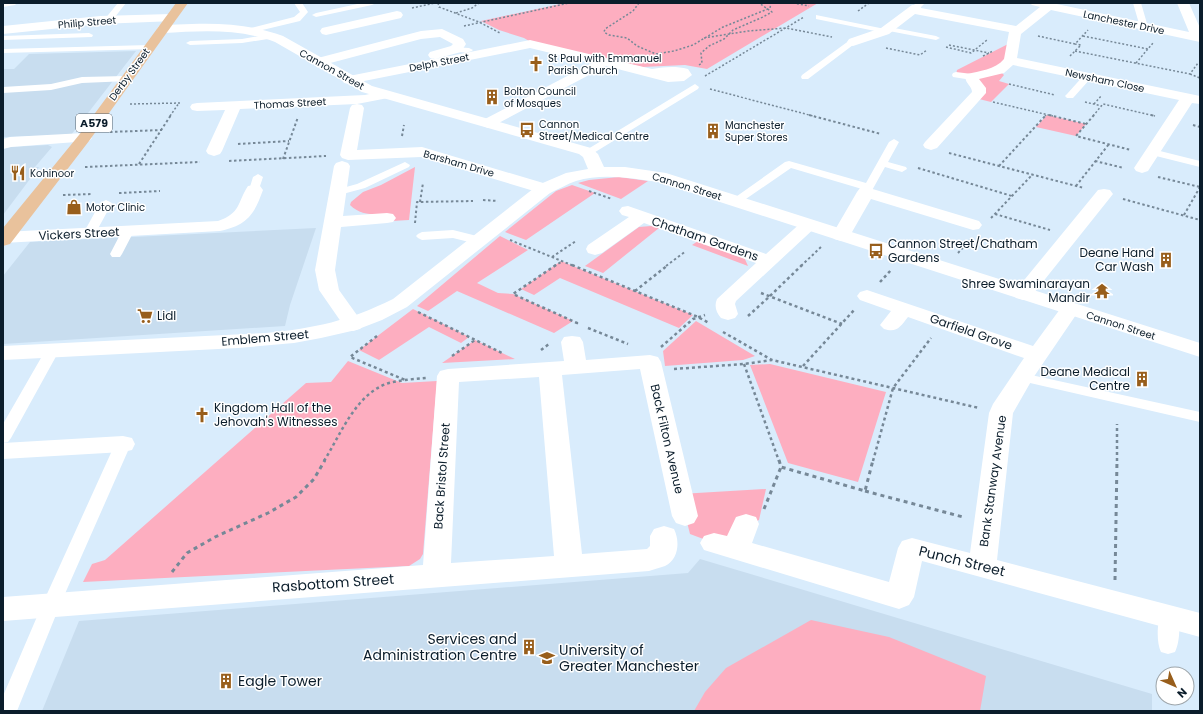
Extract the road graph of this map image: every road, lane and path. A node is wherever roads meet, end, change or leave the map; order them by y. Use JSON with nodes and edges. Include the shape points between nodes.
{"nodes":[{"id":1,"x":11,"y":3,"type":"edge"},
{"id":2,"x":122,"y":3,"type":"edge"},
{"id":3,"x":182,"y":3,"type":"edge"},
{"id":4,"x":298,"y":3,"type":"edge"},
{"id":5,"x":372,"y":3,"type":"edge"},
{"id":6,"x":436,"y":3,"type":"edge"},
{"id":7,"x":480,"y":3,"type":"edge"},
{"id":8,"x":569,"y":3,"type":"edge"},
{"id":9,"x":639,"y":3,"type":"edge"},
{"id":10,"x":759,"y":3,"type":"edge"},
{"id":11,"x":771,"y":3,"type":"edge"},
{"id":12,"x":793,"y":3,"type":"edge"},
{"id":13,"x":1137,"y":3,"type":"edge"},
{"id":14,"x":1183,"y":3,"type":"edge"},
{"id":15,"x":3,"y":4,"type":"edge"},
{"id":16,"x":1042,"y":4,"type":"edge"},
{"id":17,"x":812,"y":7,"type":"dead end"},
{"id":18,"x":917,"y":7,"type":"edge"},
{"id":19,"x":767,"y":9,"type":"junction"},
{"id":20,"x":1089,"y":9,"type":"edge"},
{"id":21,"x":455,"y":13,"type":"junction"},
{"id":22,"x":316,"y":15,"type":"dead end"},
{"id":23,"x":397,"y":15,"type":"joint"},
{"id":24,"x":807,"y":15,"type":"dead end"},
{"id":25,"x":819,"y":17,"type":"dead end"},
{"id":26,"x":1102,"y":17,"type":"junction"},
{"id":27,"x":104,"y":20,"type":"junction"},
{"id":28,"x":371,"y":20,"type":"junction"},
{"id":29,"x":479,"y":22,"type":"junction"},
{"id":30,"x":167,"y":23,"type":"junction"},
{"id":31,"x":1144,"y":26,"type":"junction"},
{"id":32,"x":786,"y":28,"type":"junction"},
{"id":33,"x":887,"y":30,"type":"junction"},
{"id":34,"x":1013,"y":30,"type":"junction"},
{"id":35,"x":250,"y":31,"type":"junction"},
{"id":36,"x":326,"y":31,"type":"dead end"},
{"id":37,"x":1164,"y":31,"type":"junction"},
{"id":38,"x":4,"y":33,"type":"edge"},
{"id":39,"x":440,"y":33,"type":"junction"},
{"id":40,"x":728,"y":34,"type":"junction"},
{"id":41,"x":89,"y":35,"type":"junction"},
{"id":42,"x":271,"y":36,"type":"junction"},
{"id":43,"x":1083,"y":36,"type":"junction"},
{"id":44,"x":704,"y":38,"type":"junction"},
{"id":45,"x":1199,"y":38,"type":"edge"},
{"id":46,"x":407,"y":39,"type":"junction"},
{"id":47,"x":938,"y":39,"type":"junction"},
{"id":48,"x":853,"y":42,"type":"junction"},
{"id":49,"x":190,"y":43,"type":"dead end"},
{"id":50,"x":149,"y":47,"type":"junction"},
{"id":51,"x":944,"y":47,"type":"dead end"},
{"id":52,"x":77,"y":49,"type":"junction"},
{"id":53,"x":1148,"y":49,"type":"junction"},
{"id":54,"x":974,"y":50,"type":"junction"},
{"id":55,"x":3,"y":51,"type":"edge"},
{"id":56,"x":1075,"y":51,"type":"dead end"},
{"id":57,"x":989,"y":53,"type":"dead end"},
{"id":58,"x":656,"y":54,"type":"junction"},
{"id":59,"x":661,"y":57,"type":"dead end"},
{"id":60,"x":1010,"y":60,"type":"junction"},
{"id":61,"x":319,"y":62,"type":"junction"},
{"id":62,"x":604,"y":62,"type":"junction"},
{"id":63,"x":1200,"y":63,"type":"edge"},
{"id":64,"x":1136,"y":64,"type":"junction"},
{"id":65,"x":396,"y":65,"type":"dead end"},
{"id":66,"x":683,"y":72,"type":"joint"},
{"id":67,"x":1190,"y":74,"type":"junction"},
{"id":68,"x":956,"y":75,"type":"dead end"},
{"id":69,"x":1088,"y":76,"type":"junction"},
{"id":70,"x":806,"y":77,"type":"dead end"},
{"id":71,"x":972,"y":77,"type":"junction"},
{"id":72,"x":1200,"y":78,"type":"edge"},
{"id":73,"x":126,"y":79,"type":"junction"},
{"id":74,"x":348,"y":80,"type":"junction"},
{"id":75,"x":1004,"y":83,"type":"dead end"},
{"id":76,"x":697,"y":84,"type":"joint"},
{"id":77,"x":708,"y":89,"type":"dead end"},
{"id":78,"x":3,"y":90,"type":"edge"},
{"id":79,"x":383,"y":94,"type":"junction"},
{"id":80,"x":1066,"y":96,"type":"joint"},
{"id":81,"x":974,"y":98,"type":"junction"},
{"id":82,"x":1194,"y":99,"type":"edge"},
{"id":83,"x":1081,"y":101,"type":"dead end"},
{"id":84,"x":180,"y":103,"type":"junction"},
{"id":85,"x":107,"y":105,"type":"junction"},
{"id":86,"x":235,"y":105,"type":"junction"},
{"id":87,"x":1102,"y":106,"type":"junction"},
{"id":88,"x":197,"y":107,"type":"joint"},
{"id":89,"x":339,"y":109,"type":"dead end"},
{"id":90,"x":299,"y":113,"type":"dead end"},
{"id":91,"x":1047,"y":115,"type":"junction"},
{"id":92,"x":1173,"y":120,"type":"junction"},
{"id":93,"x":488,"y":123,"type":"junction"},
{"id":94,"x":1086,"y":124,"type":"junction"},
{"id":95,"x":162,"y":130,"type":"junction"},
{"id":96,"x":882,"y":134,"type":"dead end"},
{"id":97,"x":86,"y":136,"type":"junction"},
{"id":98,"x":289,"y":140,"type":"junction"},
{"id":99,"x":894,"y":142,"type":"dead end"},
{"id":100,"x":246,"y":143,"type":"dead end"},
{"id":101,"x":4,"y":144,"type":"edge"},
{"id":102,"x":1109,"y":144,"type":"junction"},
{"id":103,"x":936,"y":148,"type":"joint"},
{"id":104,"x":214,"y":151,"type":"dead end"},
{"id":105,"x":588,"y":152,"type":"junction"},
{"id":106,"x":1152,"y":153,"type":"junction"},
{"id":107,"x":283,"y":158,"type":"dead end"},
{"id":108,"x":345,"y":161,"type":"junction"},
{"id":109,"x":883,"y":161,"type":"junction"},
{"id":110,"x":1200,"y":164,"type":"edge"},
{"id":111,"x":139,"y":165,"type":"dead end"},
{"id":112,"x":405,"y":165,"type":"dead end"},
{"id":113,"x":999,"y":166,"type":"junction"},
{"id":114,"x":1142,"y":168,"type":"dead end"},
{"id":115,"x":902,"y":169,"type":"dead end"},
{"id":116,"x":598,"y":172,"type":"junction"},
{"id":117,"x":256,"y":183,"type":"dead end"},
{"id":118,"x":422,"y":183,"type":"dead end"},
{"id":119,"x":552,"y":185,"type":"junction"},
{"id":120,"x":1076,"y":186,"type":"junction"},
{"id":121,"x":1200,"y":187,"type":"edge"},
{"id":122,"x":867,"y":190,"type":"junction"},
{"id":123,"x":338,"y":192,"type":"junction"},
{"id":124,"x":1012,"y":196,"type":"dead end"},
{"id":125,"x":1099,"y":199,"type":"junction"},
{"id":126,"x":473,"y":201,"type":"dead end"},
{"id":127,"x":736,"y":201,"type":"junction"},
{"id":128,"x":106,"y":203,"type":"dead end"},
{"id":129,"x":1113,"y":210,"type":"dead end"},
{"id":130,"x":635,"y":214,"type":"junction"},
{"id":131,"x":994,"y":214,"type":"dead end"},
{"id":132,"x":1184,"y":215,"type":"junction"},
{"id":133,"x":387,"y":218,"type":"dead end"},
{"id":134,"x":1200,"y":220,"type":"edge"},
{"id":135,"x":334,"y":222,"type":"junction"},
{"id":136,"x":809,"y":225,"type":"junction"},
{"id":137,"x":973,"y":225,"type":"dead end"},
{"id":138,"x":128,"y":231,"type":"junction"},
{"id":139,"x":89,"y":234,"type":"junction"},
{"id":140,"x":838,"y":234,"type":"junction"},
{"id":141,"x":422,"y":236,"type":"dead end"},
{"id":142,"x":483,"y":236,"type":"junction"},
{"id":143,"x":1070,"y":236,"type":"junction"},
{"id":144,"x":702,"y":237,"type":"junction"},
{"id":145,"x":4,"y":239,"type":"edge"},
{"id":146,"x":595,"y":249,"type":"dead end"},
{"id":147,"x":116,"y":254,"type":"dead end"},
{"id":148,"x":769,"y":261,"type":"junction"},
{"id":149,"x":562,"y":262,"type":"junction"},
{"id":150,"x":742,"y":286,"type":"junction"},
{"id":151,"x":634,"y":291,"type":"junction"},
{"id":152,"x":1023,"y":294,"type":"junction"},
{"id":153,"x":770,"y":296,"type":"junction"},
{"id":154,"x":867,"y":296,"type":"dead end"},
{"id":155,"x":413,"y":309,"type":"dead end"},
{"id":156,"x":904,"y":309,"type":"junction"},
{"id":157,"x":1070,"y":309,"type":"junction"},
{"id":158,"x":698,"y":317,"type":"junction"},
{"id":159,"x":726,"y":318,"type":"junction"},
{"id":160,"x":361,"y":322,"type":"junction"},
{"id":161,"x":943,"y":322,"type":"junction"},
{"id":162,"x":710,"y":324,"type":"dead end"},
{"id":163,"x":842,"y":324,"type":"dead end"},
{"id":164,"x":891,"y":325,"type":"dead end"},
{"id":165,"x":568,"y":333,"type":"junction"},
{"id":166,"x":52,"y":350,"type":"junction"},
{"id":167,"x":1200,"y":350,"type":"edge"},
{"id":168,"x":3,"y":353,"type":"edge"},
{"id":169,"x":1037,"y":355,"type":"junction"},
{"id":170,"x":772,"y":360,"type":"junction"},
{"id":171,"x":652,"y":363,"type":"junction"},
{"id":172,"x":744,"y":364,"type":"junction"},
{"id":173,"x":576,"y":367,"type":"junction"},
{"id":174,"x":534,"y":368,"type":"junction"},
{"id":175,"x":448,"y":376,"type":"junction"},
{"id":176,"x":1022,"y":377,"type":"junction"},
{"id":177,"x":405,"y":380,"type":"junction"},
{"id":178,"x":893,"y":388,"type":"junction"},
{"id":179,"x":1001,"y":413,"type":"junction"},
{"id":180,"x":1200,"y":417,"type":"edge"},
{"id":181,"x":1117,"y":424,"type":"dead end"},
{"id":182,"x":3,"y":438,"type":"edge"},
{"id":183,"x":123,"y":444,"type":"joint"},
{"id":184,"x":3,"y":451,"type":"edge"},
{"id":185,"x":781,"y":467,"type":"junction"},
{"id":186,"x":865,"y":491,"type":"junction"},
{"id":187,"x":685,"y":516,"type":"dead end"},
{"id":188,"x":987,"y":524,"type":"junction"},
{"id":189,"x":732,"y":539,"type":"joint"},
{"id":190,"x":667,"y":549,"type":"dead end"},
{"id":191,"x":569,"y":566,"type":"junction"},
{"id":192,"x":982,"y":566,"type":"junction"},
{"id":193,"x":436,"y":575,"type":"junction"},
{"id":194,"x":155,"y":597,"type":"junction"},
{"id":195,"x":1115,"y":602,"type":"junction"},
{"id":196,"x":51,"y":605,"type":"junction"},
{"id":197,"x":3,"y":609,"type":"edge"},
{"id":198,"x":1169,"y":616,"type":"junction"},
{"id":199,"x":1200,"y":625,"type":"edge"},
{"id":200,"x":1168,"y":646,"type":"dead end"},
{"id":201,"x":6,"y":711,"type":"edge"}],
"edges":[{"from":1,"to":15,"type":"street"},
{"from":2,"to":27,"type":"lane"},
{"from":3,"to":30,"type":"main road","name":"Derby Street","number":"A579"},
{"from":4,"to":35,"type":"lane","via":[[304,12],[297,19]]},
{"from":5,"to":22,"type":"lane","via":[[334,9]]},
{"from":6,"to":21,"type":"path","via":[[439,7]]},
{"from":6,"to":23,"type":"path","via":[[401,10]]},
{"from":7,"to":21,"type":"path"},
{"from":8,"to":29,"type":"path"},
{"from":9,"to":58,"type":"path","via":[[604,32],[627,38],[637,46]]},
{"from":10,"to":19,"type":"path"},
{"from":11,"to":19,"type":"path","via":[[771,7]]},
{"from":12,"to":17,"type":"path"},
{"from":13,"to":31,"type":"lane"},
{"from":14,"to":45,"type":"street"},
{"from":16,"to":20,"type":"street","name":"Lanchester Drive"},
{"from":16,"to":34,"type":"street"},
{"from":18,"to":33,"type":"street"},
{"from":18,"to":34,"type":"street"},
{"from":19,"to":40,"type":"path","via":[[772,12]]},
{"from":19,"to":44,"type":"path","via":[[723,27]]},
{"from":20,"to":26,"type":"street","name":"Lanchester Drive"},
{"from":21,"to":29,"type":"path"},
{"from":23,"to":28,"type":"street"},
{"from":24,"to":32,"type":"path"},
{"from":25,"to":33,"type":"lane"},
{"from":26,"to":31,"type":"street","name":"Lanchester Drive"},
{"from":26,"to":43,"type":"path"},
{"from":27,"to":30,"type":"street","name":"Philip Street"},
{"from":27,"to":38,"type":"street","name":"Philip Street"},
{"from":27,"to":41,"type":"lane"},
{"from":28,"to":36,"type":"street"},
{"from":28,"to":46,"type":"street"},
{"from":29,"to":39,"type":"path"},
{"from":30,"to":35,"type":"street","name":"Cannon Street"},
{"from":30,"to":50,"type":"main road","name":"Derby Street","number":"A579"},
{"from":31,"to":37,"type":"street","name":"Lanchester Drive"},
{"from":32,"to":40,"type":"path"},
{"from":32,"to":48,"type":"path"},
{"from":32,"to":76,"type":"path"},
{"from":33,"to":47,"type":"lane"},
{"from":33,"to":48,"type":"street"},
{"from":34,"to":43,"type":"path","via":[[1075,44]]},
{"from":34,"to":54,"type":"path"},
{"from":34,"to":60,"type":"street"},
{"from":35,"to":42,"type":"street","name":"Cannon Street"},
{"from":37,"to":45,"type":"street","name":"Lanchester Drive"},
{"from":37,"to":53,"type":"path"},
{"from":38,"to":41,"type":"lane"},
{"from":39,"to":46,"type":"street"},
{"from":39,"to":65,"type":"street","via":[[459,42],[462,50]]},
{"from":40,"to":44,"type":"path"},
{"from":40,"to":66,"type":"path","via":[[724,39],[706,46],[701,53],[700,65]]},
{"from":41,"to":52,"type":"lane"},
{"from":42,"to":49,"type":"lane","via":[[242,41]]},
{"from":42,"to":61,"type":"street","name":"Cannon Street"},
{"from":43,"to":53,"type":"path"},
{"from":44,"to":58,"type":"path","via":[[685,48]]},
{"from":46,"to":61,"type":"street"},
{"from":47,"to":48,"type":"path","via":[[920,55]]},
{"from":47,"to":54,"type":"path"},
{"from":48,"to":70,"type":"lane"},
{"from":50,"to":52,"type":"lane"},
{"from":50,"to":73,"type":"main road","name":"Derby Street","number":"A579"},
{"from":51,"to":54,"type":"path","via":[[971,53]]},
{"from":52,"to":55,"type":"lane"},
{"from":53,"to":64,"type":"path"},
{"from":54,"to":57,"type":"path"},
{"from":56,"to":64,"type":"path"},
{"from":58,"to":59,"type":"path"},
{"from":60,"to":69,"type":"street","name":"Newsham Close"},
{"from":60,"to":71,"type":"street","via":[[999,70]]},
{"from":61,"to":74,"type":"street","name":"Cannon Street"},
{"from":62,"to":66,"type":"street","via":[[672,79],[684,76]]},
{"from":62,"to":74,"type":"street","name":"Delph Street","via":[[530,44]]},
{"from":62,"to":93,"type":"street"},
{"from":63,"to":67,"type":"path"},
{"from":64,"to":67,"type":"path"},
{"from":67,"to":72,"type":"path"},
{"from":68,"to":71,"type":"lane"},
{"from":69,"to":80,"type":"lane"},
{"from":69,"to":82,"type":"street","name":"Newsham Close"},
{"from":71,"to":81,"type":"street","via":[[979,88],[979,93]]},
{"from":73,"to":78,"type":"lane","via":[[82,80],[51,87]]},
{"from":73,"to":85,"type":"main road","name":"Derby Street","number":"A579"},
{"from":74,"to":79,"type":"street","name":"Cannon Street"},
{"from":75,"to":80,"type":"path"},
{"from":76,"to":105,"type":"lane"},
{"from":77,"to":96,"type":"path"},
{"from":79,"to":86,"type":"street","name":"Thomas Street","via":[[365,99]]},
{"from":79,"to":93,"type":"street","name":"Cannon Street"},
{"from":81,"to":91,"type":"path"},
{"from":81,"to":103,"type":"street"},
{"from":82,"to":92,"type":"street"},
{"from":83,"to":87,"type":"path"},
{"from":84,"to":85,"type":"path"},
{"from":84,"to":88,"type":"path","via":[[189,103]]},
{"from":84,"to":95,"type":"path"},
{"from":85,"to":97,"type":"main road","name":"Derby Street","number":"A579"},
{"from":86,"to":88,"type":"street","name":"Thomas Street"},
{"from":86,"to":104,"type":"street"},
{"from":87,"to":92,"type":"path","via":[[1104,104]]},
{"from":87,"to":94,"type":"path"},
{"from":89,"to":108,"type":"street","via":[[364,107]]},
{"from":90,"to":98,"type":"path"},
{"from":91,"to":94,"type":"path"},
{"from":91,"to":113,"type":"path"},
{"from":92,"to":106,"type":"street"},
{"from":93,"to":105,"type":"street","name":"Cannon Street"},
{"from":94,"to":102,"type":"path","via":[[1076,136]]},
{"from":95,"to":97,"type":"path"},
{"from":95,"to":111,"type":"path"},
{"from":97,"to":101,"type":"street"},
{"from":97,"to":145,"type":"main road","name":"Derby Street","number":"A579"},
{"from":98,"to":100,"type":"path"},
{"from":98,"to":107,"type":"path"},
{"from":99,"to":109,"type":"lane"},
{"from":102,"to":106,"type":"path"},
{"from":102,"to":120,"type":"path"},
{"from":103,"to":113,"type":"path"},
{"from":105,"to":116,"type":"street"},
{"from":106,"to":110,"type":"lane"},
{"from":106,"to":114,"type":"street"},
{"from":108,"to":119,"type":"street","name":"Barsham Drive","via":[[422,152]]},
{"from":108,"to":123,"type":"street"},
{"from":109,"to":115,"type":"lane"},
{"from":109,"to":122,"type":"lane"},
{"from":109,"to":124,"type":"path"},
{"from":112,"to":123,"type":"lane","via":[[361,186]]},
{"from":113,"to":120,"type":"path"},
{"from":116,"to":119,"type":"street","name":"Emblem Street"},
{"from":116,"to":127,"type":"street","name":"Cannon Street","via":[[653,175]]},
{"from":117,"to":138,"type":"street","name":"Vickers Street","via":[[246,212],[229,223],[220,226]]},
{"from":118,"to":126,"type":"path","via":[[419,202]]},
{"from":119,"to":130,"type":"path","via":[[620,202]]},
{"from":119,"to":142,"type":"street","name":"Emblem Street"},
{"from":120,"to":125,"type":"path"},
{"from":121,"to":132,"type":"path"},
{"from":122,"to":127,"type":"lane","via":[[789,164]]},
{"from":122,"to":137,"type":"street","via":[[953,214]]},
{"from":122,"to":140,"type":"street"},
{"from":123,"to":135,"type":"street"},
{"from":125,"to":129,"type":"street"},
{"from":125,"to":132,"type":"path"},
{"from":125,"to":143,"type":"street"},
{"from":127,"to":136,"type":"street","name":"Cannon Street"},
{"from":128,"to":139,"type":"lane"},
{"from":130,"to":144,"type":"street","name":"Chatham Gardens"},
{"from":130,"to":146,"type":"street","name":"Chatham Gardens"},
{"from":131,"to":143,"type":"path"},
{"from":132,"to":134,"type":"path"},
{"from":133,"to":135,"type":"street"},
{"from":135,"to":160,"type":"street","via":[[325,270],[326,280],[334,300]]},
{"from":136,"to":140,"type":"street","name":"Cannon Street"},
{"from":136,"to":148,"type":"street","name":"Chatham Gardens"},
{"from":138,"to":139,"type":"street","name":"Vickers Street"},
{"from":138,"to":147,"type":"lane"},
{"from":139,"to":145,"type":"street","name":"Vickers Street"},
{"from":140,"to":152,"type":"street","name":"Cannon Street"},
{"from":140,"to":153,"type":"path"},
{"from":141,"to":142,"type":"lane"},
{"from":142,"to":149,"type":"path"},
{"from":142,"to":160,"type":"street","name":"Emblem Street","via":[[400,303]]},
{"from":143,"to":152,"type":"street"},
{"from":144,"to":148,"type":"street","name":"Chatham Gardens"},
{"from":144,"to":151,"type":"path"},
{"from":148,"to":150,"type":"street","name":"Chatham Gardens"},
{"from":149,"to":151,"type":"path"},
{"from":149,"to":165,"type":"path","via":[[513,294]]},
{"from":150,"to":153,"type":"path"},
{"from":150,"to":159,"type":"street","name":"Chatham Gardens","via":[[727,299]]},
{"from":151,"to":158,"type":"path"},
{"from":152,"to":157,"type":"street","name":"Cannon Street"},
{"from":153,"to":163,"type":"path"},
{"from":154,"to":156,"type":"street","name":"Garfield Grove"},
{"from":155,"to":174,"type":"path"},
{"from":156,"to":161,"type":"street","name":"Garfield Grove"},
{"from":156,"to":164,"type":"street"},
{"from":157,"to":167,"type":"street","name":"Cannon Street"},
{"from":157,"to":169,"type":"street","name":"Bank Stanway Avenue"},
{"from":158,"to":159,"type":"path"},
{"from":158,"to":162,"type":"path"},
{"from":158,"to":171,"type":"path","via":[[656,351]]},
{"from":159,"to":170,"type":"path"},
{"from":160,"to":166,"type":"street","name":"Emblem Street","via":[[332,331],[285,339]]},
{"from":160,"to":177,"type":"path","via":[[379,335],[350,357]]},
{"from":161,"to":169,"type":"street","name":"Garfield Grove"},
{"from":161,"to":178,"type":"path"},
{"from":165,"to":171,"type":"path"},
{"from":165,"to":173,"type":"street"},
{"from":165,"to":174,"type":"path"},
{"from":166,"to":168,"type":"street","name":"Emblem Street"},
{"from":166,"to":182,"type":"lane"},
{"from":169,"to":176,"type":"street","name":"Bank Stanway Avenue"},
{"from":170,"to":172,"type":"path"},
{"from":170,"to":178,"type":"path"},
{"from":171,"to":172,"type":"path"},
{"from":171,"to":173,"type":"street"},
{"from":171,"to":187,"type":"street","name":"Back Filton Avenue"},
{"from":172,"to":185,"type":"path"},
{"from":173,"to":174,"type":"street"},
{"from":174,"to":175,"type":"street"},
{"from":174,"to":191,"type":"street"},
{"from":175,"to":177,"type":"path"},
{"from":175,"to":193,"type":"street","name":"Back Bristol Street"},
{"from":176,"to":179,"type":"street","name":"Bank Stanway Avenue"},
{"from":176,"to":180,"type":"lane"},
{"from":177,"to":194,"type":"path","via":[[390,382],[366,395],[358,404],[314,479],[296,497],[187,553]]},
{"from":178,"to":179,"type":"path"},
{"from":178,"to":186,"type":"path"},
{"from":179,"to":188,"type":"street","name":"Bank Stanway Avenue"},
{"from":181,"to":195,"type":"path"},
{"from":183,"to":184,"type":"street"},
{"from":183,"to":196,"type":"lane"},
{"from":185,"to":186,"type":"path"},
{"from":185,"to":189,"type":"path","via":[[759,520]]},
{"from":186,"to":188,"type":"path"},
{"from":188,"to":192,"type":"street","name":"Bank Stanway Avenue"},
{"from":189,"to":192,"type":"street","name":"Punch Street","via":[[899,597],[912,548]]},
{"from":190,"to":191,"type":"street","name":"Rasbottom Street","via":[[656,558],[648,560]]},
{"from":191,"to":193,"type":"street","name":"Rasbottom Street"},
{"from":192,"to":195,"type":"street","name":"Punch Street"},
{"from":193,"to":194,"type":"street","name":"Rasbottom Street"},
{"from":194,"to":196,"type":"street","name":"Rasbottom Street"},
{"from":195,"to":198,"type":"street","name":"Punch Street"},
{"from":196,"to":197,"type":"street","name":"Rasbottom Street"},
{"from":196,"to":201,"type":"lane"},
{"from":198,"to":199,"type":"street","name":"Punch Street"},
{"from":198,"to":200,"type":"lane"}]}
